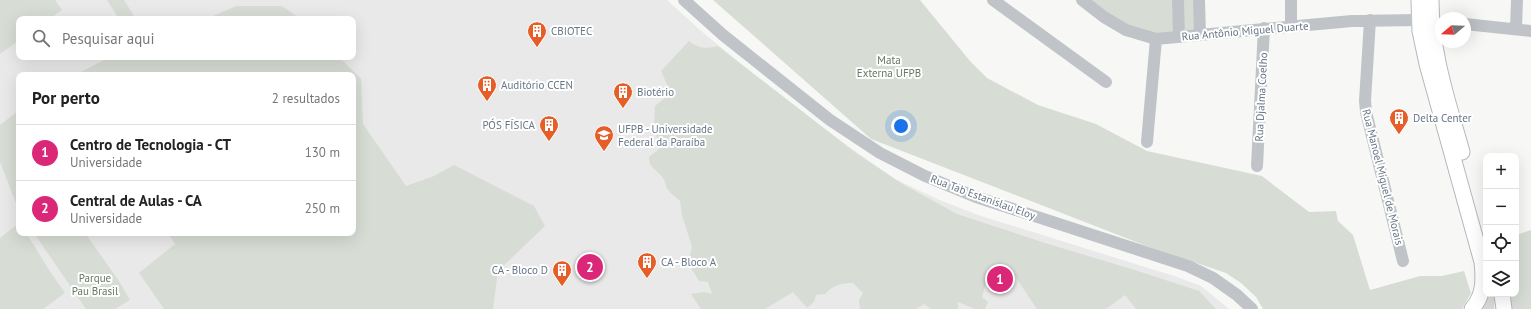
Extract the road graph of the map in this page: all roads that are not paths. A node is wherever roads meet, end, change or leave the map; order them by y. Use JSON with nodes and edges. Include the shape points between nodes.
{"nodes":[{"id":1,"x":684,"y":0,"type":"edge"},
{"id":2,"x":689,"y":0,"type":"edge"},
{"id":3,"x":993,"y":0,"type":"edge"},
{"id":4,"x":1082,"y":0,"type":"edge"},
{"id":5,"x":1178,"y":0,"type":"edge"},
{"id":6,"x":1199,"y":0,"type":"edge"},
{"id":7,"x":1291,"y":0,"type":"edge"},
{"id":8,"x":1419,"y":0,"type":"edge"},
{"id":9,"x":1431,"y":0,"type":"edge"},
{"id":10,"x":1517,"y":0,"type":"edge"},
{"id":11,"x":698,"y":14,"type":"junction"},
{"id":12,"x":1370,"y":20,"type":"junction"},
{"id":13,"x":1430,"y":20,"type":"edge"},
{"id":14,"x":1471,"y":25,"type":"edge"},
{"id":15,"x":1291,"y":26,"type":"junction"},
{"id":16,"x":1264,"y":28,"type":"junction"},
{"id":17,"x":1516,"y":29,"type":"junction"},
{"id":18,"x":1531,"y":31,"type":"edge"},
{"id":19,"x":1200,"y":34,"type":"junction"},
{"id":20,"x":1179,"y":37,"type":"junction"},
{"id":21,"x":1156,"y":39,"type":"junction"},
{"id":22,"x":1106,"y":82,"type":"dead end"},
{"id":23,"x":1147,"y":142,"type":"dead end"},
{"id":24,"x":1257,"y":166,"type":"dead end"},
{"id":25,"x":1483,"y":226,"type":"edge"},
{"id":26,"x":1403,"y":261,"type":"dead end"},
{"id":27,"x":1502,"y":297,"type":"edge"},
{"id":28,"x":1252,"y":309,"type":"edge"},
{"id":29,"x":1472,"y":309,"type":"edge"},
{"id":30,"x":1504,"y":309,"type":"edge"}],
"edges":[{"from":1,"to":11,"type":"street","name":"Rua Tab Estanislau Eloy"},
{"from":2,"to":11,"type":"street","name":"Rua Tab Estanislau Eloy"},
{"from":3,"to":22,"type":"street"},
{"from":4,"to":21,"type":"street","name":"Rua Antônio Miguel Duarte","via":[[1126,30]]},
{"from":5,"to":20,"type":"street"},
{"from":6,"to":19,"type":"street"},
{"from":7,"to":15,"type":"street"},
{"from":8,"to":13,"type":"main road"},
{"from":9,"to":13,"type":"main road"},
{"from":10,"to":17,"type":"street"},
{"from":11,"to":28,"type":"street","name":"Rua Tab Estanislau Eloy","via":[[830,120],[880,153],[926,176],[976,196],[1188,266],[1213,278]]},
{"from":12,"to":13,"type":"street","name":"Rua Antônio Miguel Duarte"},
{"from":12,"to":15,"type":"street","name":"Rua Antônio Miguel Duarte"},
{"from":12,"to":26,"type":"street","name":"Rua Manoel Miguel de Morais","via":[[1366,112]]},
{"from":13,"to":25,"type":"main road","via":[[1439,72]]},
{"from":13,"to":29,"type":"main road","via":[[1429,71],[1482,262],[1482,292]]},
{"from":14,"to":17,"type":"street"},
{"from":15,"to":16,"type":"street","name":"Rua Antônio Miguel Duarte"},
{"from":16,"to":19,"type":"street","name":"Rua Antônio Miguel Duarte"},
{"from":16,"to":24,"type":"street","name":"Rua Djalma Coelho"},
{"from":17,"to":18,"type":"street"},
{"from":19,"to":20,"type":"street","name":"Rua Antônio Miguel Duarte"},
{"from":20,"to":21,"type":"street","name":"Rua Antônio Miguel Duarte"},
{"from":21,"to":23,"type":"street"},
{"from":27,"to":30,"type":"main road"}]}
